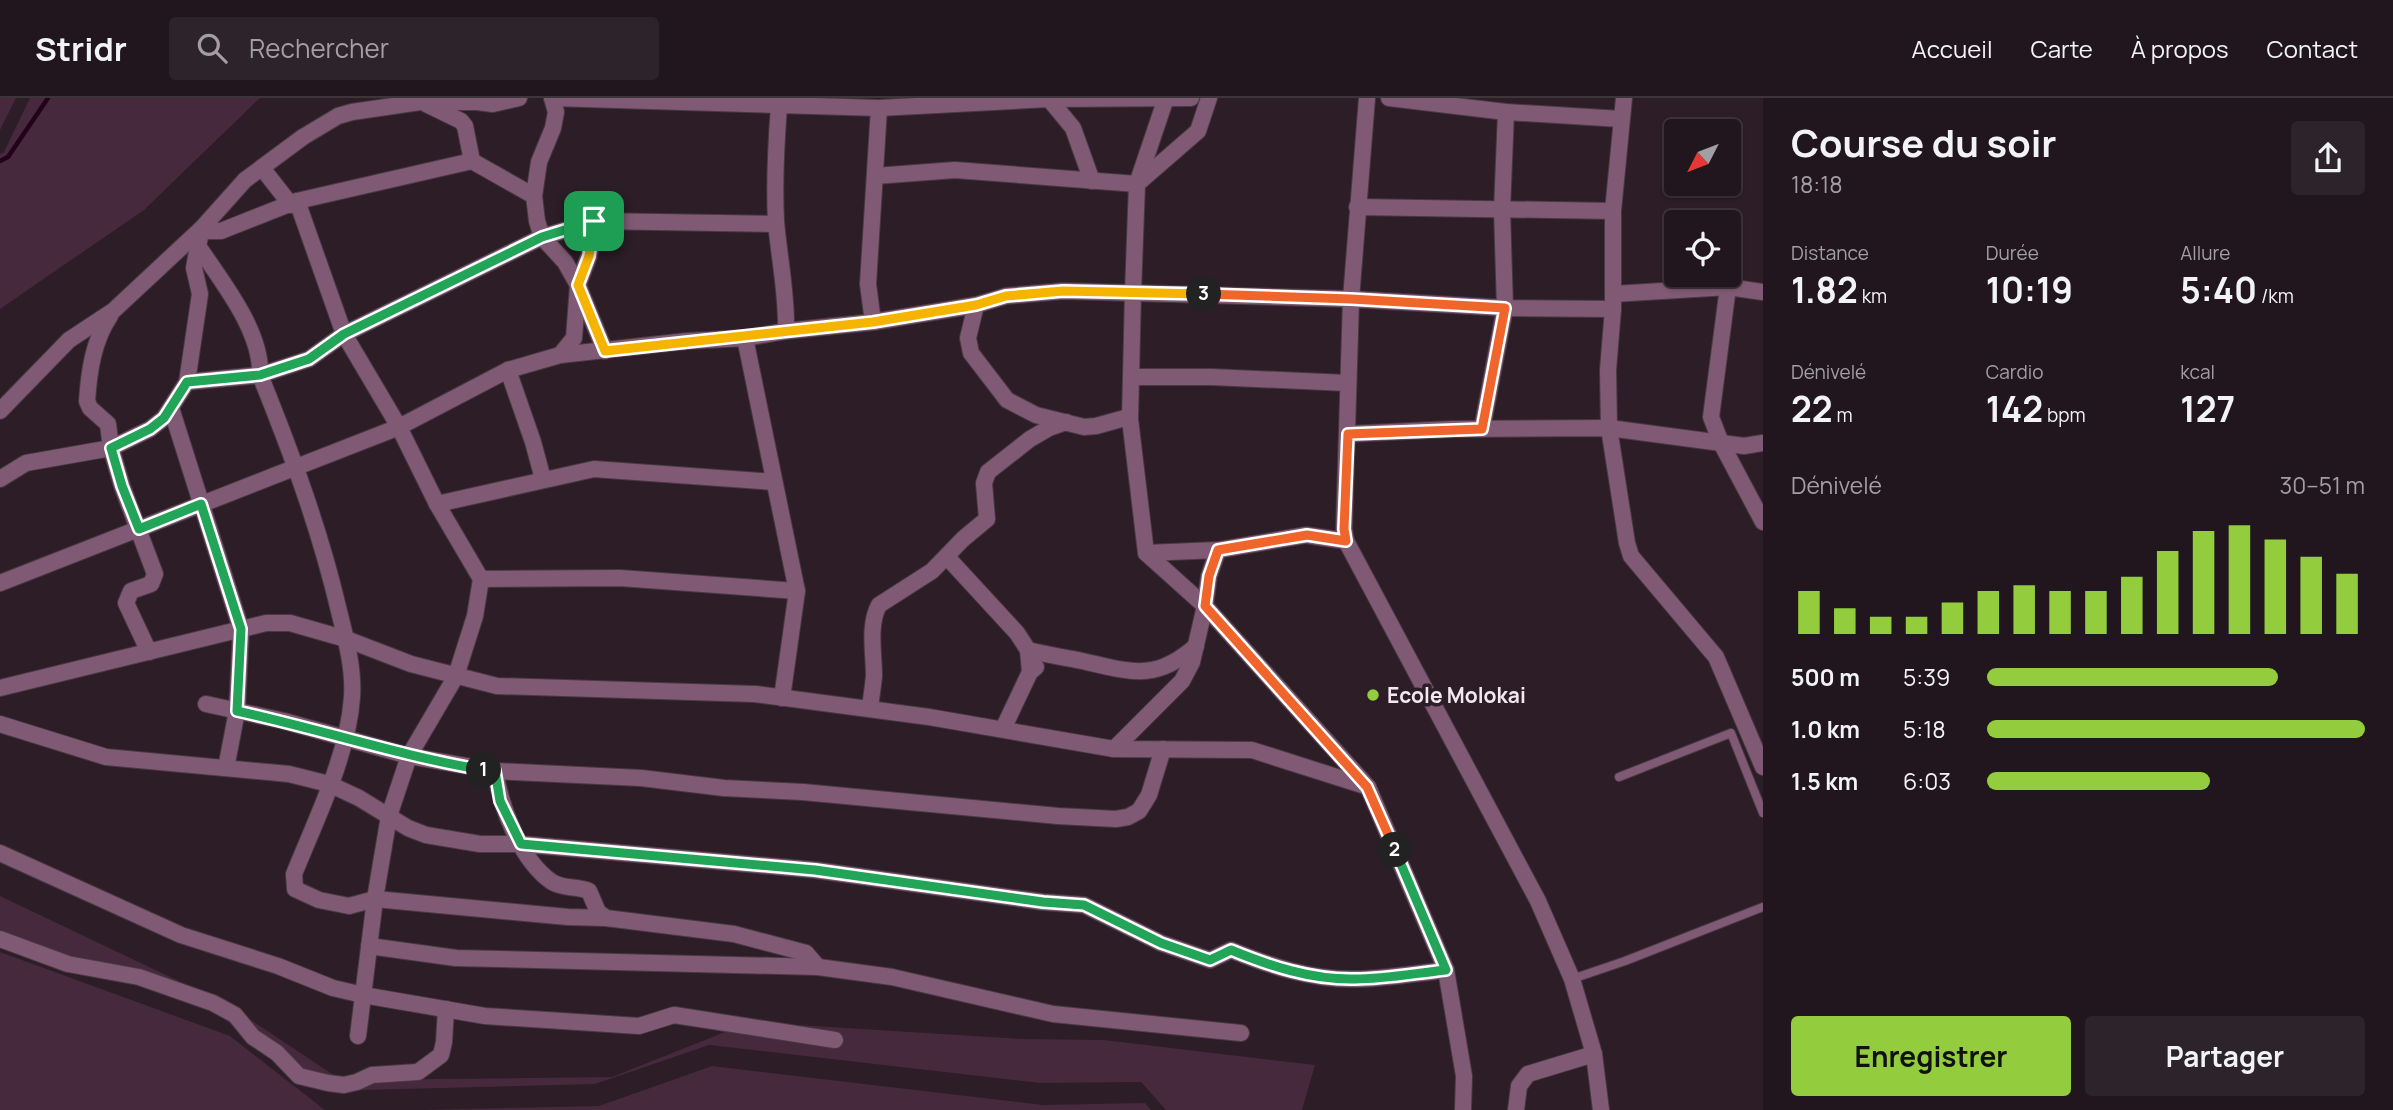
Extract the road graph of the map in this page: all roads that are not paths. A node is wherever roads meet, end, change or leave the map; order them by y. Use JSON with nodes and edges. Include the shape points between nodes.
{"nodes":[{"id":1,"x":519,"y":98,"type":"edge"},
{"id":2,"x":552,"y":98,"type":"edge"},
{"id":3,"x":1166,"y":98,"type":"edge"},
{"id":4,"x":1191,"y":98,"type":"edge"},
{"id":5,"x":1209,"y":98,"type":"edge"},
{"id":6,"x":1367,"y":98,"type":"edge"},
{"id":7,"x":1389,"y":98,"type":"edge"},
{"id":8,"x":1624,"y":98,"type":"edge"},
{"id":9,"x":1049,"y":99,"type":"edge"},
{"id":10,"x":699,"y":100,"type":"edge"},
{"id":11,"x":421,"y":102,"type":"junction"},
{"id":12,"x":787,"y":103,"type":"edge"},
{"id":13,"x":362,"y":104,"type":"edge"},
{"id":14,"x":879,"y":108,"type":"junction"},
{"id":15,"x":1506,"y":113,"type":"junction"},
{"id":16,"x":1621,"y":119,"type":"junction"},
{"id":17,"x":472,"y":161,"type":"junction"},
{"id":18,"x":262,"y":168,"type":"junction"},
{"id":19,"x":875,"y":176,"type":"junction"},
{"id":20,"x":1092,"y":181,"type":"junction"},
{"id":21,"x":1137,"y":184,"type":"junction"},
{"id":22,"x":534,"y":196,"type":"junction"},
{"id":23,"x":294,"y":203,"type":"junction"},
{"id":24,"x":1357,"y":207,"type":"junction"},
{"id":25,"x":1502,"y":210,"type":"junction"},
{"id":26,"x":1614,"y":211,"type":"junction"},
{"id":27,"x":594,"y":221,"type":"junction"},
{"id":28,"x":776,"y":224,"type":"junction"},
{"id":29,"x":202,"y":228,"type":"junction"},
{"id":30,"x":542,"y":237,"type":"junction"},
{"id":31,"x":198,"y":246,"type":"junction"},
{"id":32,"x":578,"y":285,"type":"junction"},
{"id":33,"x":1727,"y":287,"type":"junction"},
{"id":34,"x":1133,"y":292,"type":"junction"},
{"id":35,"x":1763,"y":292,"type":"edge"},
{"id":36,"x":1351,"y":299,"type":"junction"},
{"id":37,"x":1613,"y":302,"type":"junction"},
{"id":38,"x":976,"y":305,"type":"junction"},
{"id":39,"x":1505,"y":308,"type":"junction"},
{"id":40,"x":113,"y":312,"type":"junction"},
{"id":41,"x":873,"y":322,"type":"junction"},
{"id":42,"x":786,"y":331,"type":"junction"},
{"id":43,"x":344,"y":334,"type":"junction"},
{"id":44,"x":745,"y":338,"type":"junction"},
{"id":45,"x":605,"y":351,"type":"junction"},
{"id":46,"x":560,"y":355,"type":"junction"},
{"id":47,"x":508,"y":370,"type":"junction"},
{"id":48,"x":260,"y":375,"type":"junction"},
{"id":49,"x":1132,"y":377,"type":"junction"},
{"id":50,"x":187,"y":382,"type":"junction"},
{"id":51,"x":1348,"y":383,"type":"junction"},
{"id":52,"x":171,"y":408,"type":"junction"},
{"id":53,"x":0,"y":411,"type":"edge"},
{"id":54,"x":1130,"y":419,"type":"junction"},
{"id":55,"x":1066,"y":422,"type":"junction"},
{"id":56,"x":399,"y":427,"type":"junction"},
{"id":57,"x":1609,"y":428,"type":"junction"},
{"id":58,"x":1482,"y":429,"type":"junction"},
{"id":59,"x":1348,"y":434,"type":"junction"},
{"id":60,"x":1721,"y":443,"type":"junction"},
{"id":61,"x":1763,"y":443,"type":"edge"},
{"id":62,"x":111,"y":448,"type":"junction"},
{"id":63,"x":297,"y":466,"type":"junction"},
{"id":64,"x":0,"y":479,"type":"edge"},
{"id":65,"x":543,"y":479,"type":"junction"},
{"id":66,"x":774,"y":482,"type":"junction"},
{"id":67,"x":201,"y":504,"type":"junction"},
{"id":68,"x":437,"y":504,"type":"junction"},
{"id":69,"x":1763,"y":522,"type":"edge"},
{"id":70,"x":139,"y":529,"type":"junction"},
{"id":71,"x":1346,"y":541,"type":"junction"},
{"id":72,"x":1218,"y":550,"type":"junction"},
{"id":73,"x":1146,"y":553,"type":"junction"},
{"id":74,"x":947,"y":557,"type":"junction"},
{"id":75,"x":481,"y":579,"type":"junction"},
{"id":76,"x":0,"y":583,"type":"edge"},
{"id":77,"x":797,"y":591,"type":"junction"},
{"id":78,"x":1205,"y":606,"type":"junction"},
{"id":79,"x":241,"y":629,"type":"junction"},
{"id":80,"x":346,"y":639,"type":"junction"},
{"id":81,"x":1196,"y":646,"type":"junction"},
{"id":82,"x":1028,"y":650,"type":"junction"},
{"id":83,"x":149,"y":652,"type":"junction"},
{"id":84,"x":1051,"y":657,"type":"junction"},
{"id":85,"x":1030,"y":672,"type":"junction"},
{"id":86,"x":456,"y":676,"type":"junction"},
{"id":87,"x":0,"y":688,"type":"edge"},
{"id":88,"x":782,"y":698,"type":"junction"},
{"id":89,"x":206,"y":704,"type":"dead end"},
{"id":90,"x":870,"y":709,"type":"junction"},
{"id":91,"x":237,"y":711,"type":"junction"},
{"id":92,"x":0,"y":724,"type":"edge"},
{"id":93,"x":1003,"y":729,"type":"junction"},
{"id":94,"x":345,"y":739,"type":"junction"},
{"id":95,"x":1114,"y":749,"type":"junction"},
{"id":96,"x":1163,"y":749,"type":"junction"},
{"id":97,"x":409,"y":756,"type":"junction"},
{"id":98,"x":1763,"y":767,"type":"edge"},
{"id":99,"x":226,"y":768,"type":"junction"},
{"id":100,"x":495,"y":771,"type":"junction"},
{"id":101,"x":1619,"y":777,"type":"dead end"},
{"id":102,"x":329,"y":784,"type":"junction"},
{"id":103,"x":1367,"y":787,"type":"junction"},
{"id":104,"x":1763,"y":813,"type":"edge"},
{"id":105,"x":389,"y":816,"type":"junction"},
{"id":106,"x":521,"y":844,"type":"junction"},
{"id":107,"x":0,"y":853,"type":"edge"},
{"id":108,"x":375,"y":899,"type":"junction"},
{"id":109,"x":1763,"y":907,"type":"edge"},
{"id":110,"x":606,"y":918,"type":"junction"},
{"id":111,"x":0,"y":939,"type":"edge"},
{"id":112,"x":369,"y":946,"type":"junction"},
{"id":113,"x":818,"y":967,"type":"junction"},
{"id":114,"x":1446,"y":970,"type":"junction"},
{"id":115,"x":1572,"y":979,"type":"junction"},
{"id":116,"x":363,"y":995,"type":"junction"},
{"id":117,"x":446,"y":1009,"type":"junction"},
{"id":118,"x":1241,"y":1033,"type":"dead end"},
{"id":119,"x":358,"y":1036,"type":"dead end"},
{"id":120,"x":835,"y":1040,"type":"dead end"},
{"id":121,"x":1594,"y":1054,"type":"junction"},
{"id":122,"x":1463,"y":1110,"type":"edge"},
{"id":123,"x":1516,"y":1110,"type":"edge"},
{"id":124,"x":1601,"y":1110,"type":"edge"}],
"edges":[{"from":1,"to":11,"type":"street","via":[[493,104]]},
{"from":2,"to":10,"type":"street"},
{"from":2,"to":22,"type":"street","via":[[556,112],[539,162]]},
{"from":3,"to":4,"type":"street"},
{"from":3,"to":9,"type":"street"},
{"from":3,"to":21,"type":"street"},
{"from":5,"to":21,"type":"street","via":[[1198,131]]},
{"from":6,"to":24,"type":"street"},
{"from":7,"to":15,"type":"street"},
{"from":8,"to":16,"type":"street"},
{"from":9,"to":14,"type":"street"},
{"from":9,"to":20,"type":"street","via":[[1073,128]]},
{"from":10,"to":12,"type":"street"},
{"from":11,"to":13,"type":"street"},
{"from":11,"to":17,"type":"street","via":[[461,121]]},
{"from":12,"to":14,"type":"street"},
{"from":12,"to":28,"type":"street","via":[[775,169]]},
{"from":13,"to":18,"type":"street","via":[[303,137]]},
{"from":14,"to":19,"type":"street"},
{"from":15,"to":16,"type":"street"},
{"from":15,"to":25,"type":"street"},
{"from":16,"to":26,"type":"street"},
{"from":17,"to":22,"type":"street"},
{"from":17,"to":23,"type":"street"},
{"from":18,"to":23,"type":"street"},
{"from":18,"to":29,"type":"street","via":[[244,180]]},
{"from":19,"to":20,"type":"street","via":[[956,170]]},
{"from":19,"to":41,"type":"street","via":[[868,284]]},
{"from":20,"to":21,"type":"street"},
{"from":21,"to":34,"type":"street"},
{"from":22,"to":30,"type":"street"},
{"from":23,"to":29,"type":"street","via":[[221,231]]},
{"from":23,"to":43,"type":"street"},
{"from":24,"to":25,"type":"street"},
{"from":24,"to":36,"type":"street"},
{"from":25,"to":26,"type":"street"},
{"from":25,"to":39,"type":"street"},
{"from":26,"to":37,"type":"street"},
{"from":27,"to":28,"type":"street"},
{"from":27,"to":30,"type":"street"},
{"from":27,"to":32,"type":"street","via":[[589,256]]},
{"from":28,"to":42,"type":"street"},
{"from":29,"to":31,"type":"street"},
{"from":29,"to":40,"type":"street"},
{"from":30,"to":32,"type":"street"},
{"from":30,"to":43,"type":"street"},
{"from":31,"to":48,"type":"street","via":[[248,328]]},
{"from":31,"to":50,"type":"street","via":[[194,268],[200,294]]},
{"from":32,"to":45,"type":"street"},
{"from":32,"to":46,"type":"street","via":[[574,338]]},
{"from":33,"to":35,"type":"street"},
{"from":33,"to":37,"type":"street"},
{"from":33,"to":60,"type":"street","via":[[1711,408]]},
{"from":34,"to":36,"type":"street"},
{"from":34,"to":38,"type":"street","via":[[1063,291],[1006,296]]},
{"from":34,"to":49,"type":"street"},
{"from":36,"to":39,"type":"street"},
{"from":36,"to":51,"type":"street"},
{"from":37,"to":39,"type":"street"},
{"from":37,"to":57,"type":"street"},
{"from":38,"to":41,"type":"street"},
{"from":38,"to":55,"type":"street","via":[[968,338],[971,352],[1007,400],[1036,415]]},
{"from":39,"to":58,"type":"street"},
{"from":40,"to":53,"type":"street","via":[[69,340]]},
{"from":40,"to":62,"type":"street","via":[[95,348],[87,401],[108,424]]},
{"from":41,"to":42,"type":"street"},
{"from":42,"to":44,"type":"street"},
{"from":43,"to":48,"type":"street","via":[[309,359]]},
{"from":43,"to":56,"type":"street"},
{"from":44,"to":45,"type":"street"},
{"from":44,"to":66,"type":"street"},
{"from":45,"to":46,"type":"street"},
{"from":46,"to":47,"type":"street"},
{"from":47,"to":56,"type":"street"},
{"from":47,"to":65,"type":"street"},
{"from":48,"to":50,"type":"street"},
{"from":48,"to":63,"type":"street"},
{"from":49,"to":51,"type":"street"},
{"from":49,"to":54,"type":"street"},
{"from":50,"to":52,"type":"street"},
{"from":51,"to":59,"type":"street"},
{"from":52,"to":62,"type":"street","via":[[150,429]]},
{"from":52,"to":67,"type":"street"},
{"from":54,"to":55,"type":"street","via":[[1084,427]]},
{"from":54,"to":73,"type":"street"},
{"from":55,"to":74,"type":"street","via":[[1030,439],[988,472],[984,483],[987,519]]},
{"from":56,"to":63,"type":"street"},
{"from":56,"to":68,"type":"street"},
{"from":57,"to":58,"type":"street"},
{"from":57,"to":60,"type":"street"},
{"from":57,"to":98,"type":"street","via":[[1631,556],[1716,657]]},
{"from":58,"to":59,"type":"street"},
{"from":59,"to":71,"type":"street"},
{"from":60,"to":61,"type":"street"},
{"from":60,"to":69,"type":"street"},
{"from":62,"to":64,"type":"street","via":[[26,463]]},
{"from":62,"to":70,"type":"street"},
{"from":63,"to":67,"type":"street"},
{"from":63,"to":80,"type":"street","via":[[325,550]]},
{"from":65,"to":66,"type":"street","via":[[594,469]]},
{"from":65,"to":68,"type":"street"},
{"from":66,"to":77,"type":"street"},
{"from":67,"to":70,"type":"street"},
{"from":67,"to":79,"type":"street"},
{"from":68,"to":75,"type":"street"},
{"from":70,"to":76,"type":"street"},
{"from":70,"to":83,"type":"street","via":[[155,574],[151,584],[131,591],[126,603]]},
{"from":71,"to":72,"type":"street","via":[[1307,535]]},
{"from":71,"to":115,"type":"street","via":[[1538,901]]},
{"from":72,"to":73,"type":"street"},
{"from":72,"to":78,"type":"street"},
{"from":73,"to":78,"type":"street"},
{"from":74,"to":82,"type":"street"},
{"from":74,"to":90,"type":"street","via":[[923,578],[884,599],[874,612]]},
{"from":75,"to":77,"type":"street","via":[[620,578]]},
{"from":75,"to":86,"type":"street"},
{"from":77,"to":88,"type":"street"},
{"from":78,"to":81,"type":"street"},
{"from":78,"to":103,"type":"street"},
{"from":79,"to":80,"type":"street","via":[[280,622]]},
{"from":79,"to":83,"type":"street"},
{"from":79,"to":91,"type":"street"},
{"from":80,"to":86,"type":"street","via":[[391,658]]},
{"from":80,"to":94,"type":"street","via":[[352,699]]},
{"from":81,"to":84,"type":"street","via":[[1175,663],[1150,671]]},
{"from":81,"to":95,"type":"street","via":[[1182,681]]},
{"from":82,"to":84,"type":"street"},
{"from":82,"to":85,"type":"street"},
{"from":83,"to":87,"type":"street"},
{"from":84,"to":85,"type":"street"},
{"from":85,"to":93,"type":"street"},
{"from":86,"to":88,"type":"street","via":[[510,687]]},
{"from":86,"to":97,"type":"street"},
{"from":88,"to":90,"type":"street"},
{"from":89,"to":91,"type":"street"},
{"from":90,"to":93,"type":"street"},
{"from":91,"to":94,"type":"street"},
{"from":91,"to":99,"type":"street"},
{"from":92,"to":99,"type":"street","via":[[106,757]]},
{"from":93,"to":95,"type":"street"},
{"from":94,"to":97,"type":"street"},
{"from":94,"to":102,"type":"street"},
{"from":95,"to":96,"type":"street"},
{"from":96,"to":100,"type":"street","via":[[1149,795],[1139,811],[1116,819]]},
{"from":96,"to":103,"type":"street","via":[[1252,750]]},
{"from":97,"to":100,"type":"street"},
{"from":97,"to":105,"type":"street"},
{"from":99,"to":102,"type":"street","via":[[289,774]]},
{"from":100,"to":106,"type":"street","via":[[500,801]]},
{"from":101,"to":104,"type":"lane","via":[[1731,733]]},
{"from":102,"to":105,"type":"street"},
{"from":102,"to":108,"type":"street","via":[[294,874],[295,889],[349,906]]},
{"from":103,"to":114,"type":"street"},
{"from":105,"to":106,"type":"street","via":[[408,828],[454,841]]},
{"from":105,"to":108,"type":"street"},
{"from":106,"to":110,"type":"street","via":[[552,882],[589,891],[598,912]]},
{"from":106,"to":114,"type":"street","via":[[815,870],[1084,905],[1161,943],[1210,960],[1231,950],[1309,975],[1354,979]]},
{"from":107,"to":116,"type":"street","via":[[181,934]]},
{"from":108,"to":110,"type":"street"},
{"from":108,"to":112,"type":"street"},
{"from":109,"to":115,"type":"lane"},
{"from":110,"to":113,"type":"street","via":[[734,934],[806,953]]},
{"from":111,"to":117,"type":"street","via":[[60,961],[139,977],[213,1003],[235,1014],[253,1037],[299,1076],[344,1085],[372,1075],[418,1072],[432,1063],[441,1055]]},
{"from":112,"to":113,"type":"street","via":[[456,958]]},
{"from":112,"to":116,"type":"street"},
{"from":113,"to":118,"type":"street","via":[[892,977],[1053,1014]]},
{"from":114,"to":122,"type":"street","via":[[1464,1076]]},
{"from":115,"to":121,"type":"street"},
{"from":116,"to":117,"type":"street"},
{"from":116,"to":119,"type":"street"},
{"from":117,"to":120,"type":"street","via":[[485,1016],[639,1026],[674,1015]]},
{"from":121,"to":123,"type":"street","via":[[1528,1074],[1519,1086]]},
{"from":121,"to":124,"type":"street"}]}
